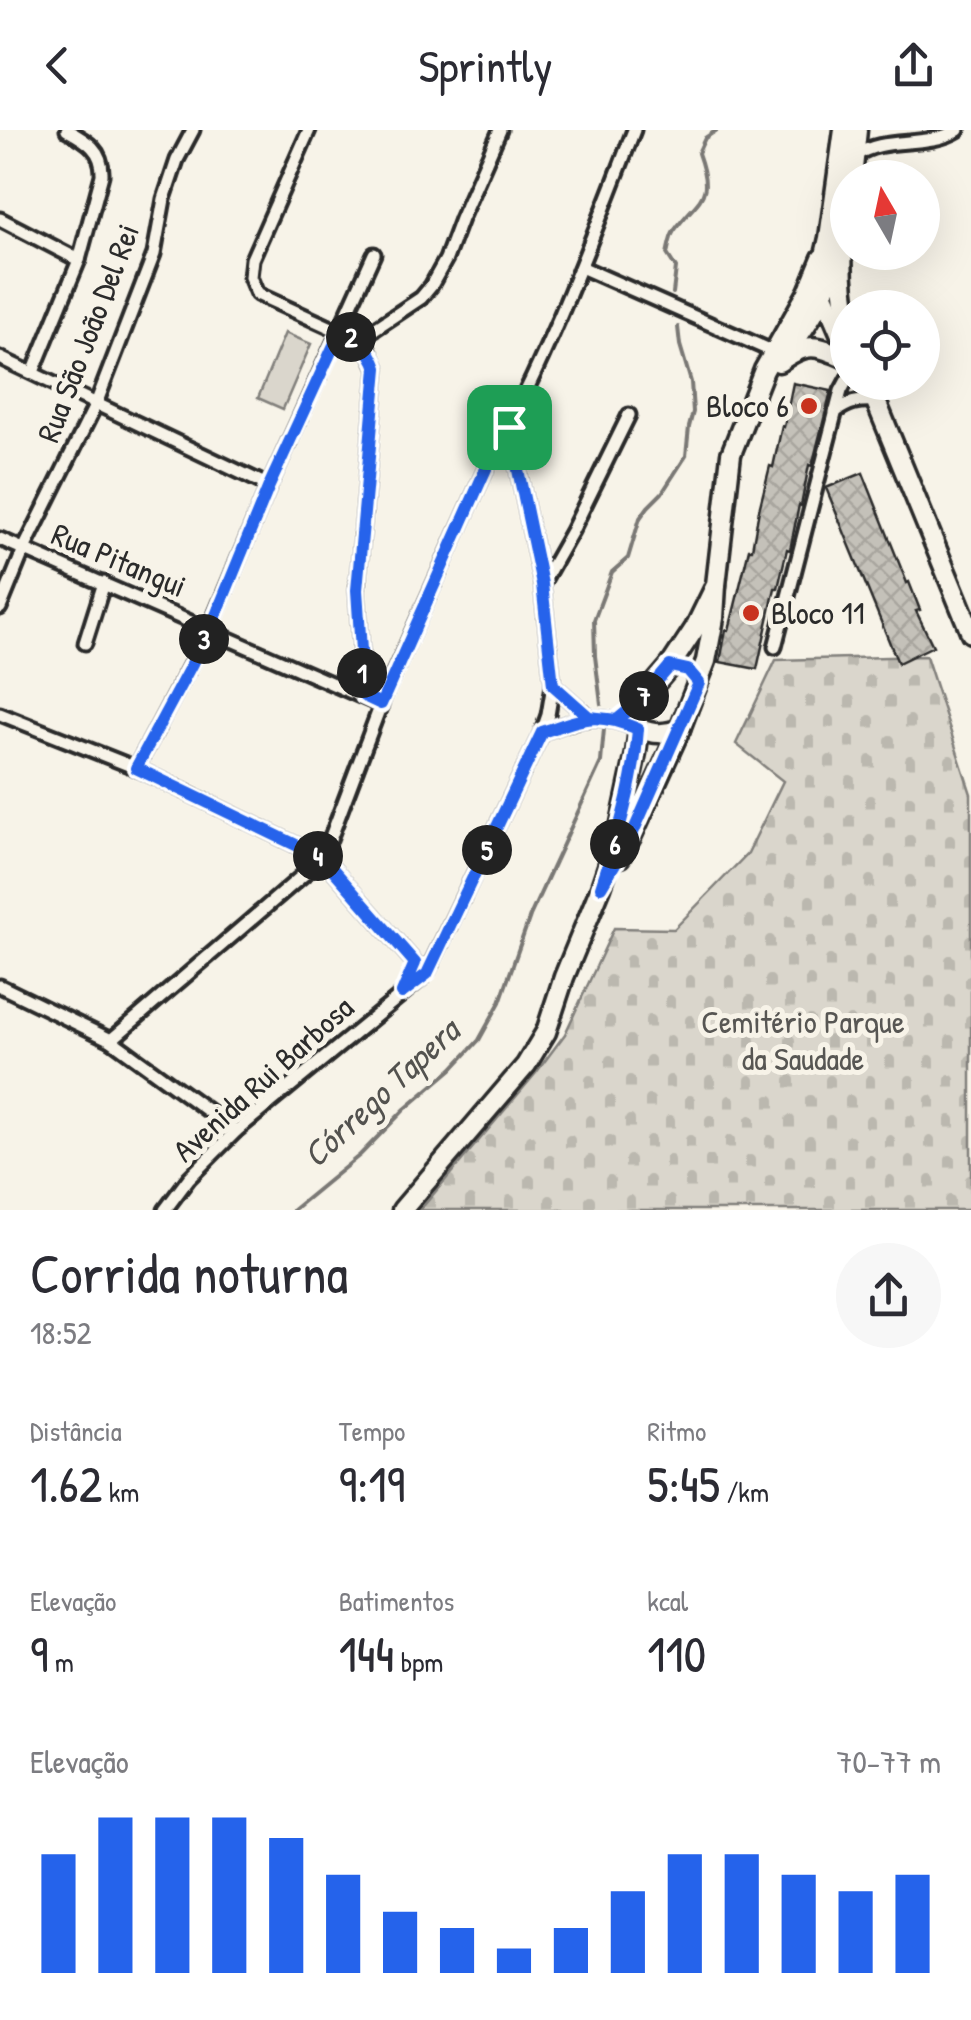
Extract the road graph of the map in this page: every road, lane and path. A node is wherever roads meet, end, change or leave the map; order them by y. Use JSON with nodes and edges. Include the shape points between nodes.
{"nodes":[{"id":1,"x":67,"y":130,"type":"edge"},
{"id":2,"x":193,"y":130,"type":"edge"},
{"id":3,"x":309,"y":130,"type":"edge"},
{"id":4,"x":500,"y":130,"type":"edge"},
{"id":5,"x":634,"y":130,"type":"edge"},
{"id":6,"x":844,"y":130,"type":"edge"},
{"id":7,"x":857,"y":130,"type":"edge"},
{"id":8,"x":958,"y":130,"type":"edge"},
{"id":9,"x":855,"y":156,"type":"junction"},
{"id":10,"x":840,"y":160,"type":"edge"},
{"id":11,"x":854,"y":160,"type":"edge"},
{"id":12,"x":0,"y":219,"type":"edge"},
{"id":13,"x":374,"y":254,"type":"dead end"},
{"id":14,"x":830,"y":255,"type":"edge"},
{"id":15,"x":79,"y":260,"type":"junction"},
{"id":16,"x":581,"y":267,"type":"junction"},
{"id":17,"x":830,"y":267,"type":"edge"},
{"id":18,"x":824,"y":295,"type":"junction"},
{"id":19,"x":830,"y":309,"type":"edge"},
{"id":20,"x":340,"y":332,"type":"junction"},
{"id":21,"x":358,"y":340,"type":"junction"},
{"id":22,"x":830,"y":353,"type":"edge"},
{"id":23,"x":777,"y":357,"type":"junction"},
{"id":24,"x":0,"y":358,"type":"edge"},
{"id":25,"x":33,"y":372,"type":"junction"},
{"id":26,"x":838,"y":400,"type":"edge"},
{"id":27,"x":874,"y":402,"type":"joint"},
{"id":28,"x":96,"y":404,"type":"junction"},
{"id":29,"x":835,"y":412,"type":"junction"},
{"id":30,"x":628,"y":415,"type":"dead end"},
{"id":31,"x":509,"y":427,"type":"junction"},
{"id":32,"x":516,"y":461,"type":"junction"},
{"id":33,"x":489,"y":462,"type":"junction"},
{"id":34,"x":269,"y":486,"type":"junction"},
{"id":35,"x":0,"y":539,"type":"edge"},
{"id":36,"x":24,"y":550,"type":"junction"},
{"id":37,"x":104,"y":583,"type":"junction"},
{"id":38,"x":542,"y":584,"type":"junction"},
{"id":39,"x":716,"y":585,"type":"junction"},
{"id":40,"x":0,"y":608,"type":"edge"},
{"id":41,"x":969,"y":621,"type":"edge"},
{"id":42,"x":210,"y":630,"type":"junction"},
{"id":43,"x":85,"y":643,"type":"dead end"},
{"id":44,"x":776,"y":647,"type":"dead end"},
{"id":45,"x":670,"y":666,"type":"junction"},
{"id":46,"x":699,"y":683,"type":"junction"},
{"id":47,"x":553,"y":685,"type":"junction"},
{"id":48,"x":364,"y":696,"type":"junction"},
{"id":49,"x":640,"y":701,"type":"junction"},
{"id":50,"x":381,"y":704,"type":"junction"},
{"id":51,"x":0,"y":714,"type":"edge"},
{"id":52,"x":589,"y":717,"type":"junction"},
{"id":53,"x":617,"y":720,"type":"junction"},
{"id":54,"x":638,"y":729,"type":"junction"},
{"id":55,"x":680,"y":729,"type":"junction"},
{"id":56,"x":542,"y":732,"type":"junction"},
{"id":57,"x":136,"y":768,"type":"junction"},
{"id":58,"x":323,"y":858,"type":"junction"},
{"id":59,"x":601,"y":887,"type":"junction"},
{"id":60,"x":420,"y":969,"type":"junction"},
{"id":61,"x":0,"y":986,"type":"edge"},
{"id":62,"x":111,"y":1040,"type":"junction"},
{"id":63,"x":236,"y":1131,"type":"junction"},
{"id":64,"x":165,"y":1210,"type":"edge"},
{"id":65,"x":402,"y":1210,"type":"edge"}],
"edges":[{"from":1,"to":15,"type":"street","via":[[94,147],[102,164]]},
{"from":2,"to":28,"type":"street","name":"Rua São João Del Rei","via":[[170,179],[148,274]]},
{"from":3,"to":20,"type":"street","via":[[250,277],[257,294]]},
{"from":4,"to":21,"type":"street","via":[[431,286]]},
{"from":5,"to":16,"type":"street"},
{"from":6,"to":10,"type":"main road"},
{"from":7,"to":9,"type":"main road"},
{"from":8,"to":9,"type":"street","via":[[928,141],[874,146]]},
{"from":9,"to":11,"type":"main road"},
{"from":12,"to":15,"type":"street"},
{"from":13,"to":20,"type":"street"},
{"from":14,"to":23,"type":"main road"},
{"from":15,"to":25,"type":"street"},
{"from":16,"to":23,"type":"street"},
{"from":16,"to":31,"type":"street"},
{"from":17,"to":18,"type":"main road"},
{"from":18,"to":19,"type":"main road"},
{"from":18,"to":23,"type":"main road","via":[[810,323]]},
{"from":20,"to":21,"type":"street"},
{"from":20,"to":34,"type":"street"},
{"from":21,"to":48,"type":"street","via":[[374,358],[377,380],[357,590]]},
{"from":22,"to":23,"type":"main road","via":[[798,348]]},
{"from":23,"to":39,"type":"main road","via":[[732,454]]},
{"from":24,"to":25,"type":"street"},
{"from":25,"to":28,"type":"street"},
{"from":26,"to":29,"type":"street"},
{"from":27,"to":29,"type":"street","via":[[858,400]]},
{"from":27,"to":41,"type":"main road"},
{"from":28,"to":34,"type":"street"},
{"from":28,"to":36,"type":"street","name":"Rua São João Del Rei"},
{"from":29,"to":44,"type":"street"},
{"from":30,"to":38,"type":"street"},
{"from":31,"to":32,"type":"street","name":"Avenida Rui Barbosa"},
{"from":31,"to":33,"type":"street"},
{"from":32,"to":33,"type":"street"},
{"from":32,"to":38,"type":"street","name":"Avenida Rui Barbosa"},
{"from":33,"to":50,"type":"street"},
{"from":34,"to":42,"type":"street"},
{"from":35,"to":36,"type":"street","name":"Rua Pitangui"},
{"from":36,"to":37,"type":"street","name":"Rua Pitangui"},
{"from":36,"to":40,"type":"street","name":"Rua São João Del Rei"},
{"from":37,"to":42,"type":"street","name":"Rua Pitangui"},
{"from":37,"to":43,"type":"street"},
{"from":38,"to":47,"type":"street","name":"Avenida Rui Barbosa"},
{"from":39,"to":45,"type":"main road"},
{"from":39,"to":46,"type":"main road"},
{"from":42,"to":48,"type":"street","name":"Rua Pitangui"},
{"from":42,"to":57,"type":"street"},
{"from":45,"to":46,"type":"main road","via":[[688,670]]},
{"from":45,"to":49,"type":"main road"},
{"from":46,"to":55,"type":"main road"},
{"from":47,"to":52,"type":"street"},
{"from":47,"to":56,"type":"street","name":"Avenida Rui Barbosa"},
{"from":48,"to":50,"type":"street","name":"Rua Pitangui"},
{"from":49,"to":53,"type":"street"},
{"from":49,"to":54,"type":"main road"},
{"from":50,"to":58,"type":"street"},
{"from":51,"to":57,"type":"street"},
{"from":52,"to":53,"type":"street"},
{"from":52,"to":56,"type":"street"},
{"from":53,"to":54,"type":"street"},
{"from":54,"to":55,"type":"main road"},
{"from":54,"to":59,"type":"main road"},
{"from":55,"to":59,"type":"main road"},
{"from":56,"to":60,"type":"street","name":"Avenida Rui Barbosa","via":[[438,952]]},
{"from":57,"to":58,"type":"street"},
{"from":58,"to":60,"type":"street"},
{"from":58,"to":62,"type":"street"},
{"from":59,"to":65,"type":"main road","via":[[546,1032],[526,1065]]},
{"from":60,"to":63,"type":"street","name":"Avenida Rui Barbosa","via":[[402,993]]},
{"from":61,"to":62,"type":"street"},
{"from":62,"to":63,"type":"street"},
{"from":63,"to":64,"type":"street","name":"Avenida Rui Barbosa"}]}
